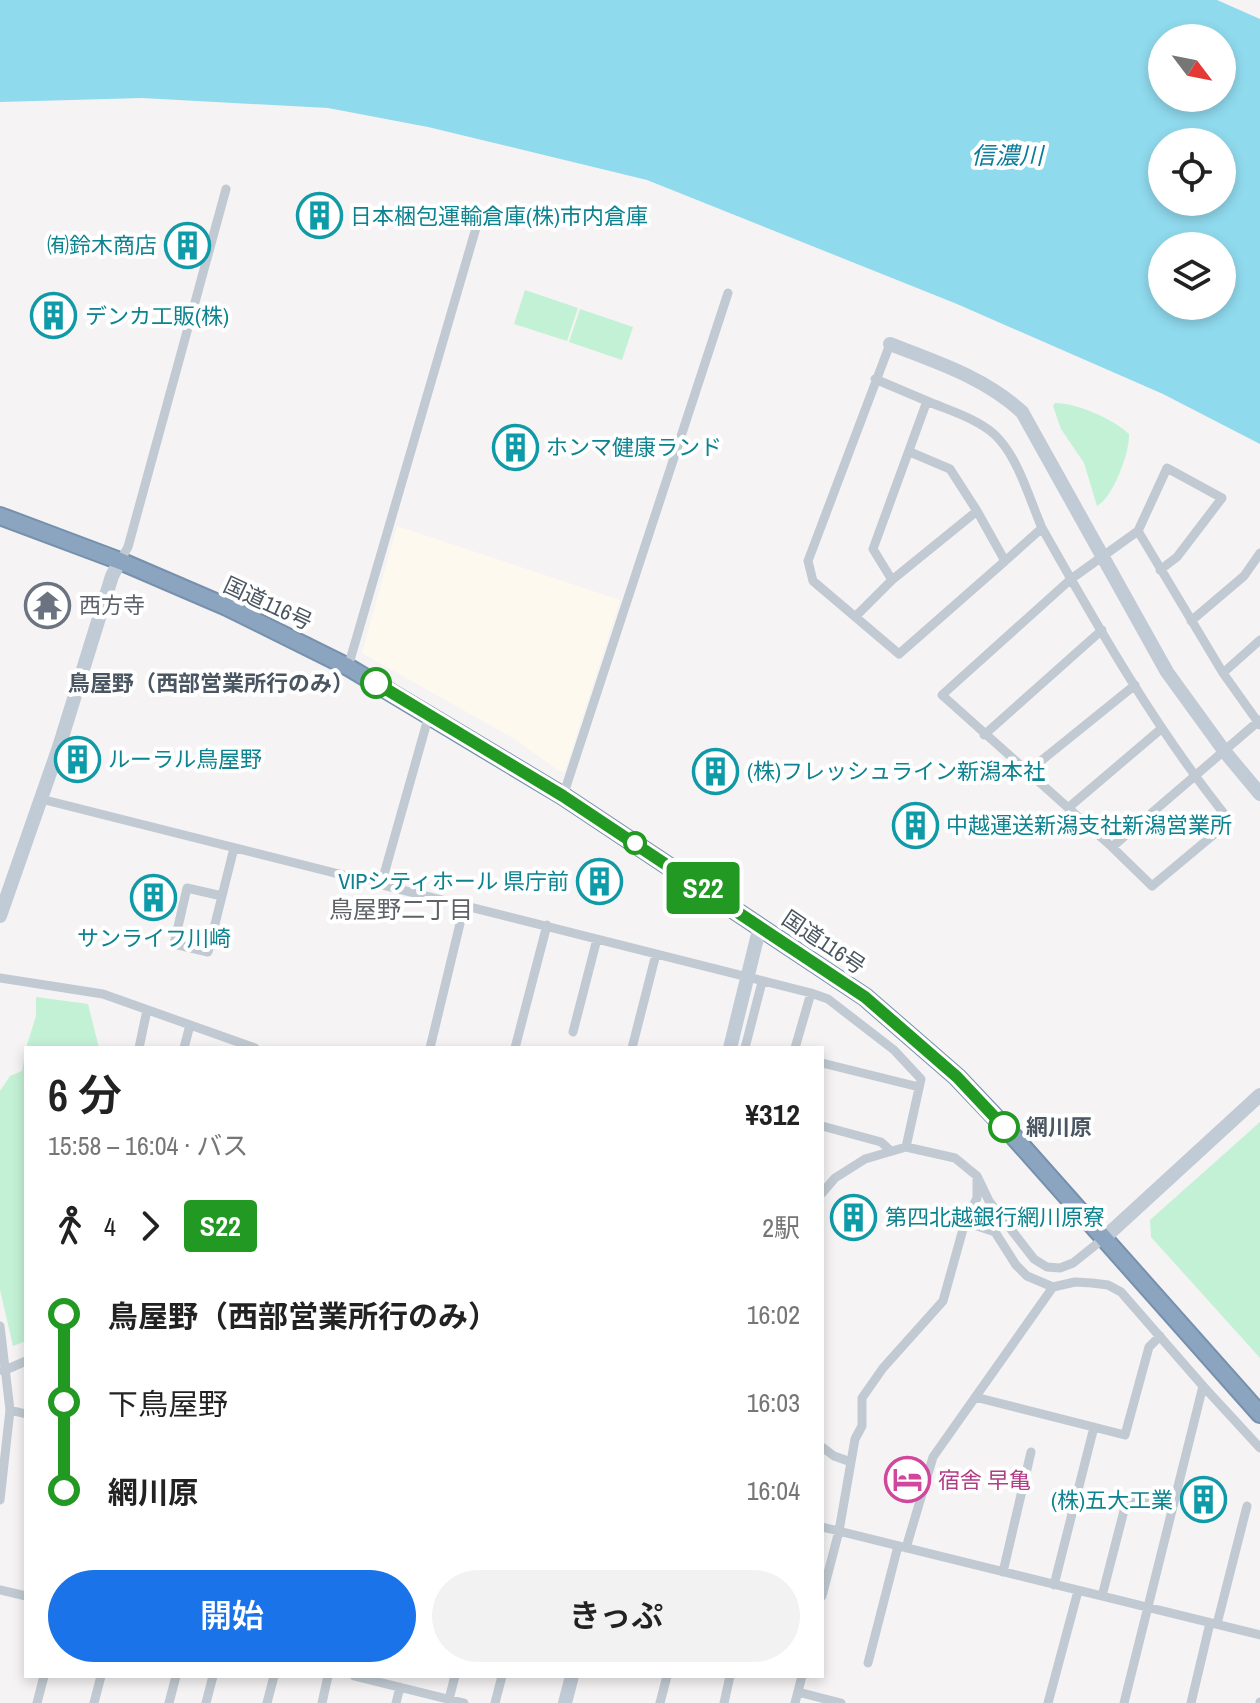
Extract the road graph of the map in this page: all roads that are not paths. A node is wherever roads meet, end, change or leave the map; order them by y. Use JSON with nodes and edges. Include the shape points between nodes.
{"nodes":[{"id":1,"x":226,"y":189,"type":"dead end"},
{"id":2,"x":478,"y":221,"type":"dead end"},
{"id":3,"x":728,"y":293,"type":"dead end"},
{"id":4,"x":890,"y":344,"type":"joint"},
{"id":5,"x":875,"y":379,"type":"junction"},
{"id":6,"x":927,"y":401,"type":"junction"},
{"id":7,"x":910,"y":452,"type":"junction"},
{"id":8,"x":977,"y":511,"type":"junction"},
{"id":9,"x":0,"y":516,"type":"edge"},
{"id":10,"x":1042,"y":528,"type":"junction"},
{"id":11,"x":1138,"y":531,"type":"junction"},
{"id":12,"x":1260,"y":553,"type":"edge"},
{"id":13,"x":1102,"y":557,"type":"junction"},
{"id":14,"x":120,"y":561,"type":"junction"},
{"id":15,"x":1005,"y":561,"type":"junction"},
{"id":16,"x":1160,"y":570,"type":"junction"},
{"id":17,"x":1071,"y":579,"type":"junction"},
{"id":18,"x":892,"y":580,"type":"junction"},
{"id":19,"x":856,"y":616,"type":"junction"},
{"id":20,"x":1191,"y":621,"type":"junction"},
{"id":21,"x":1102,"y":630,"type":"junction"},
{"id":22,"x":1260,"y":640,"type":"edge"},
{"id":23,"x":348,"y":667,"type":"junction"},
{"id":24,"x":1223,"y":673,"type":"junction"},
{"id":25,"x":1135,"y":685,"type":"junction"},
{"id":26,"x":429,"y":715,"type":"junction"},
{"id":27,"x":1259,"y":722,"type":"edge"},
{"id":28,"x":1161,"y":729,"type":"junction"},
{"id":29,"x":984,"y":735,"type":"junction"},
{"id":30,"x":1225,"y":752,"type":"junction"},
{"id":31,"x":1026,"y":773,"type":"junction"},
{"id":32,"x":1194,"y":777,"type":"junction"},
{"id":33,"x":1260,"y":794,"type":"edge"},
{"id":34,"x":563,"y":796,"type":"junction"},
{"id":35,"x":41,"y":799,"type":"junction"},
{"id":36,"x":1068,"y":808,"type":"junction"},
{"id":37,"x":1112,"y":847,"type":"junction"},
{"id":38,"x":234,"y":848,"type":"junction"},
{"id":39,"x":381,"y":885,"type":"junction"},
{"id":40,"x":222,"y":896,"type":"junction"},
{"id":41,"x":464,"y":907,"type":"junction"},
{"id":42,"x":0,"y":916,"type":"edge"},
{"id":43,"x":547,"y":925,"type":"junction"},
{"id":44,"x":760,"y":926,"type":"junction"},
{"id":45,"x":597,"y":939,"type":"junction"},
{"id":46,"x":656,"y":954,"type":"junction"},
{"id":47,"x":0,"y":978,"type":"edge"},
{"id":48,"x":755,"y":980,"type":"junction"},
{"id":49,"x":811,"y":993,"type":"junction"},
{"id":50,"x":147,"y":1010,"type":"junction"},
{"id":51,"x":190,"y":1025,"type":"junction"},
{"id":52,"x":573,"y":1032,"type":"dead end"},
{"id":53,"x":232,"y":1044,"type":"edge"},
{"id":54,"x":139,"y":1046,"type":"edge"},
{"id":55,"x":185,"y":1046,"type":"edge"},
{"id":56,"x":430,"y":1046,"type":"edge"},
{"id":57,"x":516,"y":1046,"type":"edge"},
{"id":58,"x":633,"y":1046,"type":"edge"},
{"id":59,"x":731,"y":1046,"type":"edge"},
{"id":60,"x":749,"y":1046,"type":"edge"},
{"id":61,"x":796,"y":1046,"type":"edge"},
{"id":62,"x":824,"y":1063,"type":"edge"},
{"id":63,"x":919,"y":1087,"type":"junction"},
{"id":64,"x":1260,"y":1095,"type":"edge"},
{"id":65,"x":824,"y":1127,"type":"edge"},
{"id":66,"x":906,"y":1147,"type":"junction"},
{"id":67,"x":891,"y":1151,"type":"junction"},
{"id":68,"x":977,"y":1176,"type":"junction"},
{"id":69,"x":824,"y":1187,"type":"edge"},
{"id":70,"x":965,"y":1222,"type":"junction"},
{"id":71,"x":1103,"y":1239,"type":"junction"},
{"id":72,"x":1053,"y":1287,"type":"junction"},
{"id":73,"x":0,"y":1326,"type":"edge"},
{"id":74,"x":1160,"y":1336,"type":"junction"},
{"id":75,"x":24,"y":1362,"type":"edge"},
{"id":76,"x":3,"y":1371,"type":"edge"},
{"id":77,"x":1203,"y":1386,"type":"junction"},
{"id":78,"x":975,"y":1397,"type":"junction"},
{"id":79,"x":10,"y":1410,"type":"junction"},
{"id":80,"x":24,"y":1414,"type":"edge"},
{"id":81,"x":1260,"y":1414,"type":"edge"},
{"id":82,"x":1094,"y":1427,"type":"junction"},
{"id":83,"x":824,"y":1448,"type":"edge"},
{"id":84,"x":1260,"y":1448,"type":"edge"},
{"id":85,"x":1031,"y":1452,"type":"dead end"},
{"id":86,"x":851,"y":1462,"type":"junction"},
{"id":87,"x":0,"y":1500,"type":"edge"},
{"id":88,"x":1247,"y":1506,"type":"dead end"},
{"id":89,"x":1172,"y":1509,"type":"junction"},
{"id":90,"x":824,"y":1527,"type":"edge"},
{"id":91,"x":839,"y":1531,"type":"junction"},
{"id":92,"x":902,"y":1547,"type":"junction"},
{"id":93,"x":1003,"y":1572,"type":"junction"},
{"id":94,"x":1054,"y":1585,"type":"junction"},
{"id":95,"x":824,"y":1588,"type":"edge"},
{"id":96,"x":0,"y":1590,"type":"edge"},
{"id":97,"x":1078,"y":1591,"type":"junction"},
{"id":98,"x":24,"y":1596,"type":"edge"},
{"id":99,"x":1102,"y":1596,"type":"junction"},
{"id":100,"x":1147,"y":1607,"type":"junction"},
{"id":101,"x":1213,"y":1623,"type":"junction"},
{"id":102,"x":1260,"y":1635,"type":"edge"},
{"id":103,"x":868,"y":1663,"type":"dead end"},
{"id":104,"x":43,"y":1678,"type":"edge"},
{"id":105,"x":100,"y":1678,"type":"edge"},
{"id":106,"x":175,"y":1678,"type":"edge"},
{"id":107,"x":212,"y":1678,"type":"edge"},
{"id":108,"x":273,"y":1678,"type":"edge"},
{"id":109,"x":328,"y":1678,"type":"edge"},
{"id":110,"x":362,"y":1678,"type":"edge"},
{"id":111,"x":454,"y":1678,"type":"edge"},
{"id":112,"x":501,"y":1678,"type":"edge"},
{"id":113,"x":571,"y":1678,"type":"edge"},
{"id":114,"x":666,"y":1678,"type":"edge"},
{"id":115,"x":730,"y":1678,"type":"edge"},
{"id":116,"x":802,"y":1678,"type":"edge"},
{"id":117,"x":400,"y":1687,"type":"junction"},
{"id":118,"x":798,"y":1692,"type":"junction"},
{"id":119,"x":449,"y":1699,"type":"junction"},
{"id":120,"x":37,"y":1703,"type":"edge"},
{"id":121,"x":94,"y":1703,"type":"edge"},
{"id":122,"x":169,"y":1703,"type":"edge"},
{"id":123,"x":206,"y":1703,"type":"edge"},
{"id":124,"x":267,"y":1703,"type":"edge"},
{"id":125,"x":322,"y":1703,"type":"edge"},
{"id":126,"x":396,"y":1703,"type":"edge"},
{"id":127,"x":462,"y":1703,"type":"edge"},
{"id":128,"x":495,"y":1703,"type":"edge"},
{"id":129,"x":565,"y":1703,"type":"edge"},
{"id":130,"x":660,"y":1703,"type":"edge"},
{"id":131,"x":724,"y":1703,"type":"edge"},
{"id":132,"x":795,"y":1703,"type":"edge"},
{"id":133,"x":841,"y":1703,"type":"edge"},
{"id":134,"x":1048,"y":1703,"type":"edge"},
{"id":135,"x":1124,"y":1703,"type":"edge"},
{"id":136,"x":1191,"y":1703,"type":"edge"}],
"edges":[{"from":1,"to":14,"type":"street"},
{"from":2,"to":23,"type":"street"},
{"from":3,"to":34,"type":"street"},
{"from":4,"to":5,"type":"street"},
{"from":4,"to":13,"type":"street","via":[[978,379],[1022,412]]},
{"from":5,"to":6,"type":"street"},
{"from":5,"to":19,"type":"street","via":[[808,561],[813,581]]},
{"from":6,"to":7,"type":"street"},
{"from":6,"to":10,"type":"street","via":[[994,434],[1012,459]]},
{"from":7,"to":8,"type":"street","via":[[950,469]]},
{"from":7,"to":18,"type":"street","via":[[873,549]]},
{"from":8,"to":15,"type":"street"},
{"from":8,"to":18,"type":"street"},
{"from":9,"to":14,"type":"highway","name":"国道116号"},
{"from":10,"to":15,"type":"street"},
{"from":10,"to":17,"type":"street"},
{"from":11,"to":13,"type":"street"},
{"from":11,"to":16,"type":"street"},
{"from":11,"to":16,"type":"street","via":[[1167,468],[1222,498],[1177,557]]},
{"from":12,"to":20,"type":"street","via":[[1244,576]]},
{"from":13,"to":17,"type":"street"},
{"from":13,"to":30,"type":"street","via":[[1167,672]]},
{"from":14,"to":23,"type":"highway","name":"国道116号"},
{"from":14,"to":35,"type":"street"},
{"from":15,"to":19,"type":"street","via":[[899,654]]},
{"from":16,"to":20,"type":"street"},
{"from":17,"to":21,"type":"street"},
{"from":17,"to":29,"type":"street","via":[[942,695]]},
{"from":18,"to":19,"type":"street"},
{"from":20,"to":24,"type":"street"},
{"from":21,"to":25,"type":"street"},
{"from":21,"to":29,"type":"street"},
{"from":22,"to":24,"type":"street"},
{"from":23,"to":26,"type":"highway","name":"国道116号"},
{"from":24,"to":27,"type":"street"},
{"from":25,"to":28,"type":"street"},
{"from":25,"to":31,"type":"street"},
{"from":26,"to":34,"type":"highway","name":"国道116号"},
{"from":26,"to":39,"type":"street"},
{"from":27,"to":30,"type":"street"},
{"from":28,"to":32,"type":"street"},
{"from":28,"to":36,"type":"street"},
{"from":29,"to":31,"type":"street"},
{"from":30,"to":32,"type":"street"},
{"from":30,"to":33,"type":"street"},
{"from":31,"to":36,"type":"street"},
{"from":32,"to":37,"type":"street"},
{"from":32,"to":37,"type":"street","via":[[1230,821],[1152,886]]},
{"from":34,"to":44,"type":"highway","name":"国道116号"},
{"from":35,"to":38,"type":"street"},
{"from":35,"to":42,"type":"street"},
{"from":36,"to":37,"type":"street"},
{"from":38,"to":39,"type":"street"},
{"from":38,"to":40,"type":"street"},
{"from":39,"to":41,"type":"street"},
{"from":40,"to":40,"type":"street","via":[[208,952],[174,944],[187,888]]},
{"from":41,"to":43,"type":"street"},
{"from":41,"to":56,"type":"street"},
{"from":43,"to":45,"type":"street"},
{"from":43,"to":57,"type":"street"},
{"from":44,"to":48,"type":"street"},
{"from":44,"to":71,"type":"highway","name":"国道116号","via":[[865,997],[957,1077]]},
{"from":45,"to":46,"type":"street"},
{"from":45,"to":52,"type":"street"},
{"from":46,"to":48,"type":"street"},
{"from":46,"to":58,"type":"street"},
{"from":47,"to":50,"type":"street","via":[[103,994]]},
{"from":48,"to":49,"type":"street"},
{"from":48,"to":59,"type":"street"},
{"from":48,"to":60,"type":"street"},
{"from":49,"to":61,"type":"street"},
{"from":49,"to":63,"type":"street","via":[[828,999],[894,1050],[921,1079]]},
{"from":50,"to":51,"type":"street"},
{"from":50,"to":54,"type":"street"},
{"from":51,"to":53,"type":"street"},
{"from":51,"to":55,"type":"street"},
{"from":62,"to":63,"type":"street"},
{"from":63,"to":66,"type":"street"},
{"from":64,"to":71,"type":"street"},
{"from":65,"to":67,"type":"street","via":[[881,1142]]},
{"from":66,"to":67,"type":"street"},
{"from":66,"to":68,"type":"street","via":[[955,1158]]},
{"from":67,"to":69,"type":"street","via":[[865,1159]]},
{"from":68,"to":70,"type":"street","via":[[977,1198]]},
{"from":68,"to":71,"type":"street","via":[[989,1201],[1034,1259],[1047,1267],[1073,1263]]},
{"from":70,"to":72,"type":"street","via":[[995,1232],[1027,1276]]},
{"from":70,"to":86,"type":"street","via":[[943,1301],[862,1398],[862,1426]]},
{"from":71,"to":81,"type":"highway","name":"国道116号"},
{"from":72,"to":74,"type":"street","via":[[1075,1282],[1108,1285],[1121,1292]]},
{"from":72,"to":78,"type":"street"},
{"from":73,"to":76,"type":"street"},
{"from":74,"to":77,"type":"street"},
{"from":74,"to":82,"type":"street","via":[[1149,1347],[1125,1435]]},
{"from":75,"to":76,"type":"street"},
{"from":76,"to":79,"type":"street"},
{"from":77,"to":84,"type":"street"},
{"from":77,"to":89,"type":"street"},
{"from":78,"to":82,"type":"street"},
{"from":78,"to":92,"type":"street","via":[[933,1457]]},
{"from":79,"to":80,"type":"street"},
{"from":79,"to":87,"type":"street"},
{"from":82,"to":94,"type":"street"},
{"from":83,"to":86,"type":"street"},
{"from":85,"to":93,"type":"street"},
{"from":86,"to":91,"type":"street"},
{"from":88,"to":101,"type":"street"},
{"from":89,"to":99,"type":"street","via":[[1127,1499]]},
{"from":89,"to":100,"type":"street"},
{"from":90,"to":91,"type":"street"},
{"from":91,"to":92,"type":"street"},
{"from":91,"to":95,"type":"street"},
{"from":92,"to":93,"type":"street"},
{"from":92,"to":103,"type":"street"},
{"from":93,"to":94,"type":"street"},
{"from":94,"to":97,"type":"street"},
{"from":96,"to":98,"type":"street"},
{"from":97,"to":99,"type":"street"},
{"from":97,"to":134,"type":"street"},
{"from":99,"to":100,"type":"street"},
{"from":100,"to":101,"type":"street"},
{"from":100,"to":135,"type":"street"},
{"from":101,"to":102,"type":"street"},
{"from":101,"to":136,"type":"street"},
{"from":104,"to":120,"type":"street"},
{"from":105,"to":121,"type":"street"},
{"from":106,"to":122,"type":"street"},
{"from":107,"to":123,"type":"street"},
{"from":108,"to":124,"type":"street"},
{"from":109,"to":125,"type":"street"},
{"from":110,"to":117,"type":"street"},
{"from":111,"to":119,"type":"street"},
{"from":112,"to":128,"type":"street"},
{"from":113,"to":129,"type":"street"},
{"from":114,"to":130,"type":"street"},
{"from":115,"to":131,"type":"street"},
{"from":116,"to":118,"type":"street"},
{"from":117,"to":119,"type":"street"},
{"from":117,"to":126,"type":"street"},
{"from":118,"to":132,"type":"street"},
{"from":118,"to":133,"type":"street"},
{"from":119,"to":127,"type":"street"}]}
